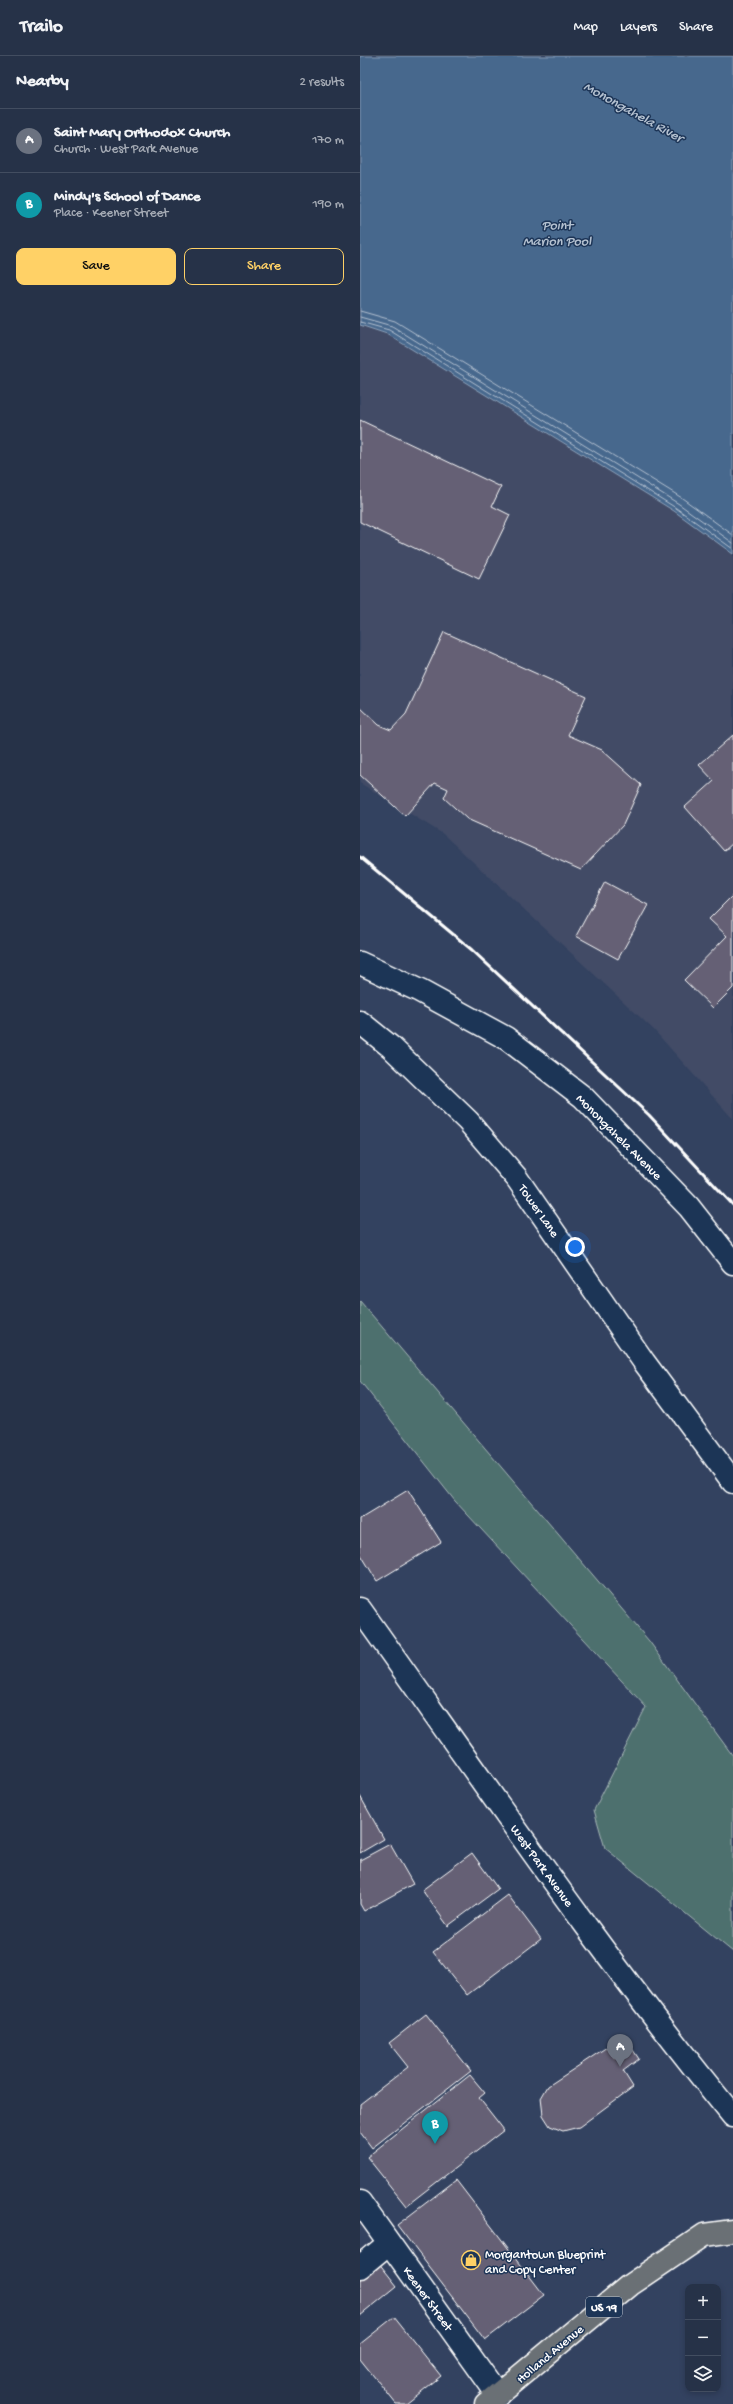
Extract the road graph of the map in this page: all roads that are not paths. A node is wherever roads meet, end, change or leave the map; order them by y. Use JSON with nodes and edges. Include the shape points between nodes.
{"nodes":[{"id":1,"x":360,"y":963,"type":"edge"},
{"id":2,"x":360,"y":1022,"type":"edge"},
{"id":3,"x":733,"y":1263,"type":"edge"},
{"id":4,"x":733,"y":1482,"type":"edge"},
{"id":5,"x":360,"y":1609,"type":"edge"},
{"id":6,"x":733,"y":2116,"type":"edge"},
{"id":7,"x":360,"y":2202,"type":"edge"},
{"id":8,"x":733,"y":2231,"type":"edge"},
{"id":9,"x":389,"y":2243,"type":"junction"},
{"id":10,"x":360,"y":2267,"type":"edge"},
{"id":11,"x":492,"y":2399,"type":"edge"}],
"edges":[{"from":1,"to":3,"type":"street","name":"Monongahela Avenue","via":[[420,991],[506,1038],[583,1097],[689,1208]]},
{"from":2,"to":4,"type":"street","name":"Tower Lane","via":[[391,1047],[468,1121],[516,1177],[644,1362]]},
{"from":5,"to":6,"type":"street","name":"West Park Avenue","via":[[637,1995]]},
{"from":7,"to":9,"type":"street","name":"Keener Street"},
{"from":8,"to":11,"type":"main road","name":"Holland Avenue","number":"US 19","via":[[704,2235],[630,2285]]},
{"from":9,"to":10,"type":"street"},
{"from":9,"to":11,"type":"street","name":"Keener Street"}]}
